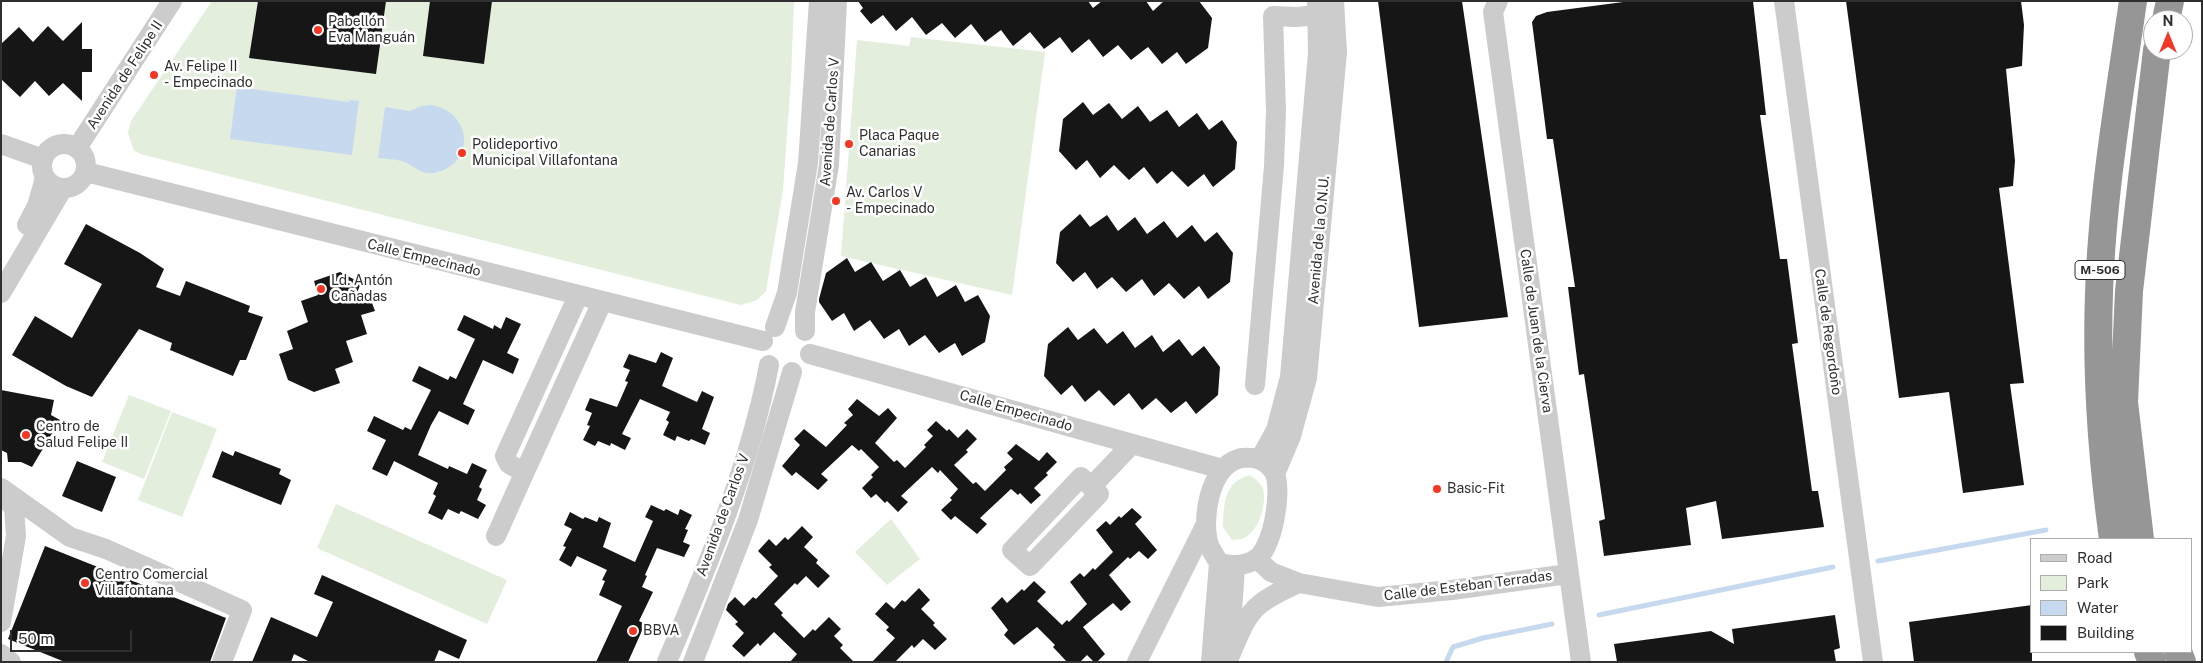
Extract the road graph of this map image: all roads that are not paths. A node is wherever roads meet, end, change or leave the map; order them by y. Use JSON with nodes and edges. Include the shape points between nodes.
{"nodes":[{"id":1,"x":172,"y":1,"type":"edge"},
{"id":2,"x":819,"y":1,"type":"edge"},
{"id":3,"x":837,"y":1,"type":"edge"},
{"id":4,"x":1334,"y":1,"type":"edge"},
{"id":5,"x":1498,"y":1,"type":"edge"},
{"id":6,"x":1784,"y":1,"type":"edge"},
{"id":7,"x":1318,"y":8,"type":"edge"},
{"id":8,"x":2130,"y":10,"type":"edge"},
{"id":9,"x":2157,"y":60,"type":"edge"},
{"id":10,"x":1,"y":144,"type":"edge"},
{"id":11,"x":77,"y":148,"type":"junction"},
{"id":12,"x":43,"y":158,"type":"junction"},
{"id":13,"x":86,"y":172,"type":"junction"},
{"id":14,"x":45,"y":178,"type":"junction"},
{"id":15,"x":63,"y":188,"type":"junction"},
{"id":16,"x":1,"y":269,"type":"edge"},
{"id":17,"x":1,"y":293,"type":"edge"},
{"id":18,"x":578,"y":296,"type":"junction"},
{"id":19,"x":602,"y":302,"type":"junction"},
{"id":20,"x":806,"y":331,"type":"junction"},
{"id":21,"x":769,"y":334,"type":"junction"},
{"id":22,"x":810,"y":354,"type":"junction"},
{"id":23,"x":769,"y":365,"type":"junction"},
{"id":24,"x":792,"y":372,"type":"junction"},
{"id":25,"x":1255,"y":385,"type":"dead end"},
{"id":26,"x":1132,"y":444,"type":"junction"},
{"id":27,"x":1260,"y":459,"type":"junction"},
{"id":28,"x":527,"y":467,"type":"junction"},
{"id":29,"x":1222,"y":469,"type":"junction"},
{"id":30,"x":1275,"y":474,"type":"junction"},
{"id":31,"x":1091,"y":487,"type":"dead end"},
{"id":32,"x":1,"y":488,"type":"edge"},
{"id":33,"x":1,"y":493,"type":"edge"},
{"id":34,"x":1206,"y":524,"type":"junction"},
{"id":35,"x":496,"y":536,"type":"dead end"},
{"id":36,"x":2113,"y":538,"type":"edge"},
{"id":37,"x":2140,"y":538,"type":"edge"},
{"id":38,"x":1257,"y":559,"type":"junction"},
{"id":39,"x":1227,"y":565,"type":"junction"},
{"id":40,"x":1568,"y":574,"type":"junction"},
{"id":41,"x":1299,"y":583,"type":"junction"},
{"id":42,"x":1,"y":622,"type":"edge"},
{"id":43,"x":1,"y":654,"type":"edge"},
{"id":44,"x":670,"y":654,"type":"edge"},
{"id":45,"x":697,"y":660,"type":"edge"},
{"id":46,"x":1223,"y":661,"type":"edge"},
{"id":47,"x":11,"y":662,"type":"edge"},
{"id":48,"x":222,"y":662,"type":"edge"},
{"id":49,"x":1136,"y":662,"type":"edge"},
{"id":50,"x":1581,"y":662,"type":"edge"},
{"id":51,"x":1873,"y":662,"type":"edge"}],
"edges":[{"from":1,"to":11,"type":"street","name":"Avenida de Felipe II"},
{"from":2,"to":21,"type":"street","name":"Avenida de Carlos V","via":[[808,163],[787,293]]},
{"from":3,"to":20,"type":"street","name":"Avenida de Carlos V","via":[[829,165],[806,312]]},
{"from":4,"to":30,"type":"street","name":"Avenida de la O.N.U.","via":[[1336,52],[1307,378],[1291,436]]},
{"from":5,"to":40,"type":"street","name":"Calle de Juan de la Cierva","via":[[1493,12]]},
{"from":6,"to":51,"type":"street","name":"Calle de Regordoño"},
{"from":7,"to":25,"type":"street","name":"Avenida de la O.N.U.","via":[[1296,18],[1273,16],[1274,166]]},
{"from":7,"to":27,"type":"street","name":"Avenida de la O.N.U.","via":[[1318,53],[1290,377],[1276,430]]},
{"from":8,"to":36,"type":"highway","number":"M-506","via":[[2106,190],[2099,294],[2100,411]]},
{"from":9,"to":37,"type":"highway","number":"M-506","via":[[2129,291],[2124,402]]},
{"from":10,"to":12,"type":"street"},
{"from":11,"to":12,"type":"street","via":[[58,145],[46,152]]},
{"from":11,"to":13,"type":"street","via":[[85,158]]},
{"from":12,"to":14,"type":"street"},
{"from":13,"to":15,"type":"street","via":[[77,184]]},
{"from":13,"to":18,"type":"street","name":"Calle Empecinado"},
{"from":14,"to":15,"type":"street","via":[[50,184]]},
{"from":14,"to":16,"type":"street","via":[[37,206]]},
{"from":15,"to":17,"type":"street"},
{"from":18,"to":19,"type":"street","name":"Calle Empecinado"},
{"from":18,"to":28,"type":"street","via":[[505,456],[509,464],[520,470]]},
{"from":19,"to":21,"type":"street","name":"Calle Empecinado"},
{"from":19,"to":28,"type":"street"},
{"from":20,"to":21,"type":"street","via":[[786,324]]},
{"from":20,"to":22,"type":"street"},
{"from":21,"to":23,"type":"street","via":[[762,352]]},
{"from":22,"to":24,"type":"street","via":[[806,364]]},
{"from":22,"to":26,"type":"street","name":"Calle Empecinado"},
{"from":23,"to":24,"type":"street","via":[[780,372]]},
{"from":23,"to":44,"type":"street","name":"Avenida de Carlos V","via":[[727,513]]},
{"from":24,"to":45,"type":"street","name":"Avenida de Carlos V","via":[[748,520]]},
{"from":26,"to":29,"type":"street","name":"Calle Empecinado"},
{"from":26,"to":31,"type":"street"},
{"from":27,"to":29,"type":"street","via":[[1238,459]]},
{"from":27,"to":30,"type":"street"},
{"from":28,"to":35,"type":"street"},
{"from":29,"to":34,"type":"street","via":[[1209,496]]},
{"from":30,"to":38,"type":"street","via":[[1276,515],[1269,541]]},
{"from":32,"to":48,"type":"street","via":[[70,537],[106,549],[242,610]]},
{"from":33,"to":42,"type":"street","via":[[14,508],[16,536]]},
{"from":34,"to":39,"type":"street","via":[[1210,546]]},
{"from":34,"to":49,"type":"street"},
{"from":38,"to":39,"type":"street"},
{"from":38,"to":41,"type":"street","name":"Calle de Esteban Terradas","via":[[1271,572]]},
{"from":39,"to":46,"type":"street"},
{"from":40,"to":41,"type":"street","name":"Calle de Esteban Terradas","via":[[1378,597]]},
{"from":40,"to":50,"type":"street","name":"Calle de Juan de la Cierva"},
{"from":41,"to":46,"type":"street","via":[[1264,600],[1247,616]]},
{"from":43,"to":47,"type":"street"},
{"from":44,"to":45,"type":"street"}]}
